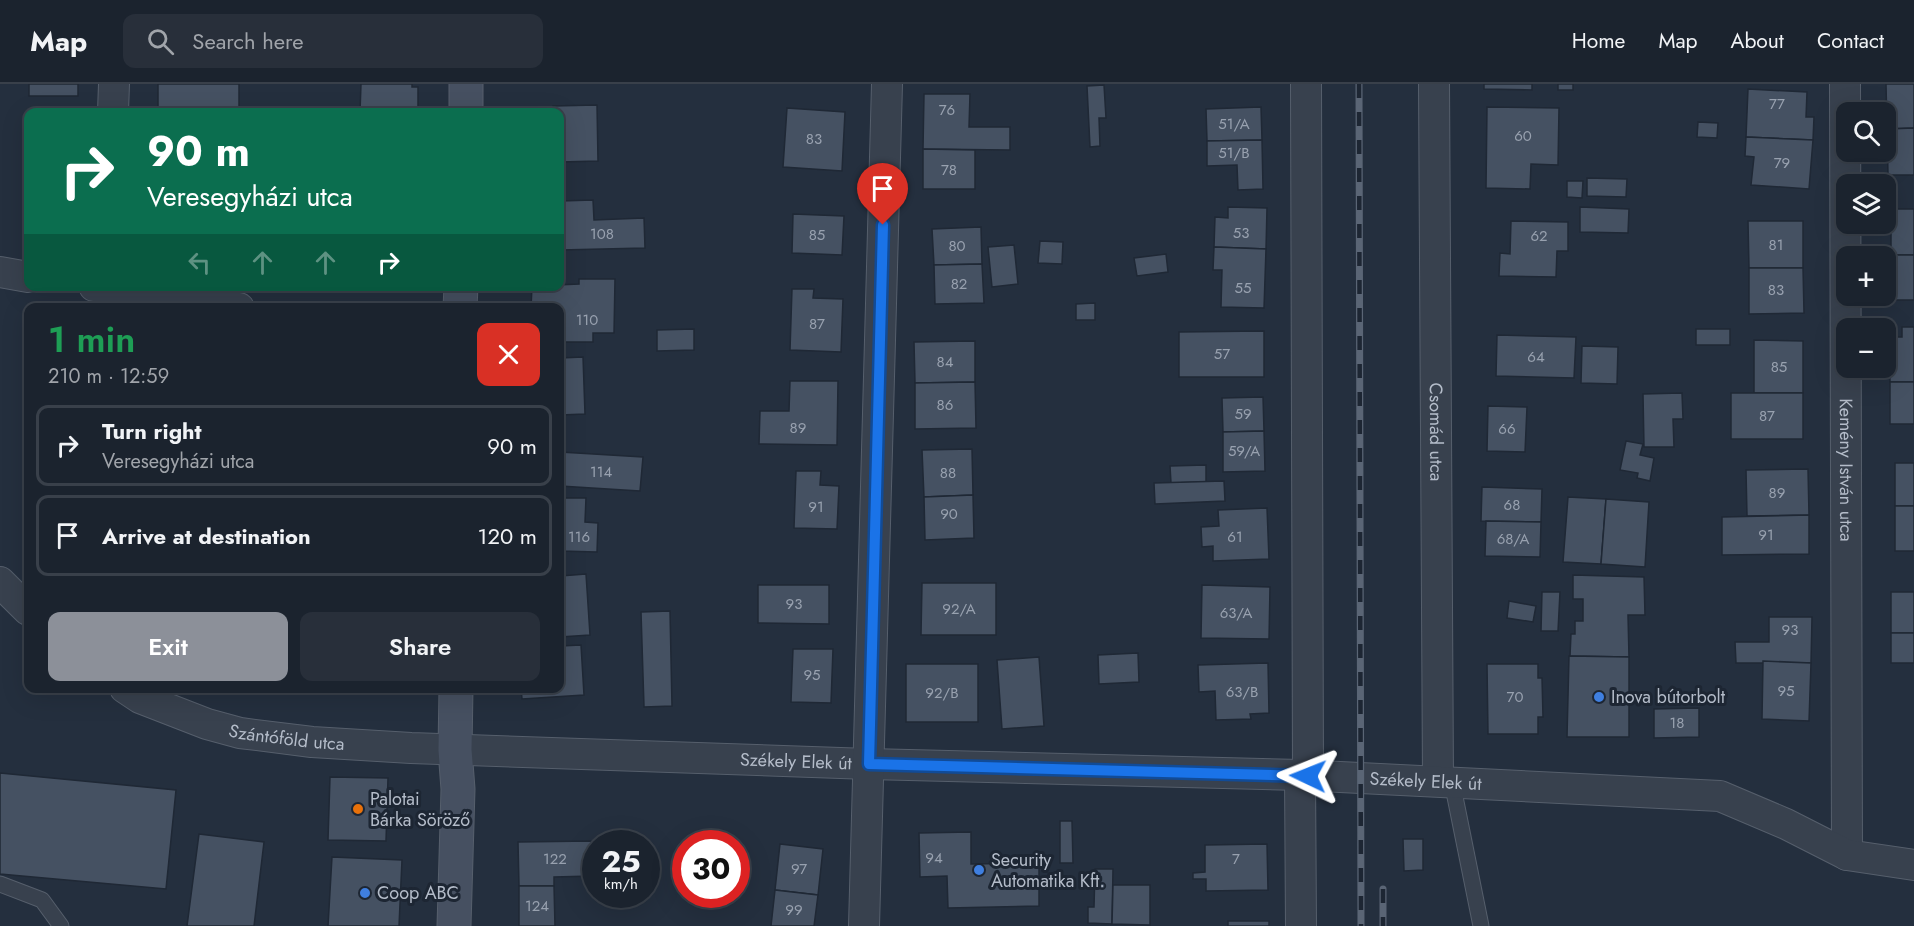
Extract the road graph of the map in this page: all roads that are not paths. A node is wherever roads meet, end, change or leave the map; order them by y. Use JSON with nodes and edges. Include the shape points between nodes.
{"nodes":[{"id":1,"x":114,"y":84,"type":"edge"},
{"id":2,"x":466,"y":84,"type":"edge"},
{"id":3,"x":887,"y":84,"type":"edge"},
{"id":4,"x":1306,"y":84,"type":"edge"},
{"id":5,"x":1434,"y":84,"type":"edge"},
{"id":6,"x":1845,"y":84,"type":"edge"},
{"id":7,"x":113,"y":108,"type":"edge"},
{"id":8,"x":466,"y":108,"type":"edge"},
{"id":9,"x":0,"y":272,"type":"edge"},
{"id":10,"x":24,"y":276,"type":"edge"},
{"id":11,"x":129,"y":291,"type":"edge"},
{"id":12,"x":207,"y":303,"type":"edge"},
{"id":13,"x":0,"y":582,"type":"edge"},
{"id":14,"x":24,"y":606,"type":"edge"},
{"id":15,"x":132,"y":693,"type":"edge"},
{"id":16,"x":456,"y":693,"type":"edge"},
{"id":17,"x":455,"y":750,"type":"junction"},
{"id":18,"x":869,"y":764,"type":"junction"},
{"id":19,"x":1304,"y":775,"type":"junction"},
{"id":20,"x":1445,"y":782,"type":"junction"},
{"id":21,"x":1847,"y":855,"type":"junction"},
{"id":22,"x":1914,"y":865,"type":"edge"},
{"id":23,"x":0,"y":884,"type":"edge"},
{"id":24,"x":61,"y":926,"type":"edge"},
{"id":25,"x":454,"y":926,"type":"edge"},
{"id":26,"x":864,"y":926,"type":"edge"},
{"id":27,"x":1301,"y":926,"type":"edge"},
{"id":28,"x":1481,"y":926,"type":"edge"}],
"edges":[{"from":1,"to":7,"type":"street"},
{"from":2,"to":8,"type":"street"},
{"from":3,"to":18,"type":"street"},
{"from":4,"to":19,"type":"street"},
{"from":5,"to":20,"type":"street","name":"Csomád utca"},
{"from":6,"to":21,"type":"street","name":"Kemény István utca"},
{"from":9,"to":10,"type":"street"},
{"from":11,"to":12,"type":"street"},
{"from":13,"to":14,"type":"street"},
{"from":15,"to":17,"type":"street","name":"Szántóföld utca","via":[[207,724],[240,732],[312,742]]},
{"from":16,"to":17,"type":"street"},
{"from":17,"to":18,"type":"street","name":"Székely Elek út"},
{"from":17,"to":25,"type":"street","via":[[458,789]]},
{"from":18,"to":19,"type":"street","name":"Székely Elek út"},
{"from":18,"to":26,"type":"street"},
{"from":19,"to":20,"type":"street","name":"Székely Elek út"},
{"from":19,"to":27,"type":"street"},
{"from":20,"to":21,"type":"street","name":"Székely Elek út","via":[[1720,796]]},
{"from":20,"to":28,"type":"lane"},
{"from":21,"to":22,"type":"street","name":"Székely Elek út"},
{"from":23,"to":24,"type":"lane","via":[[42,900]]}]}
